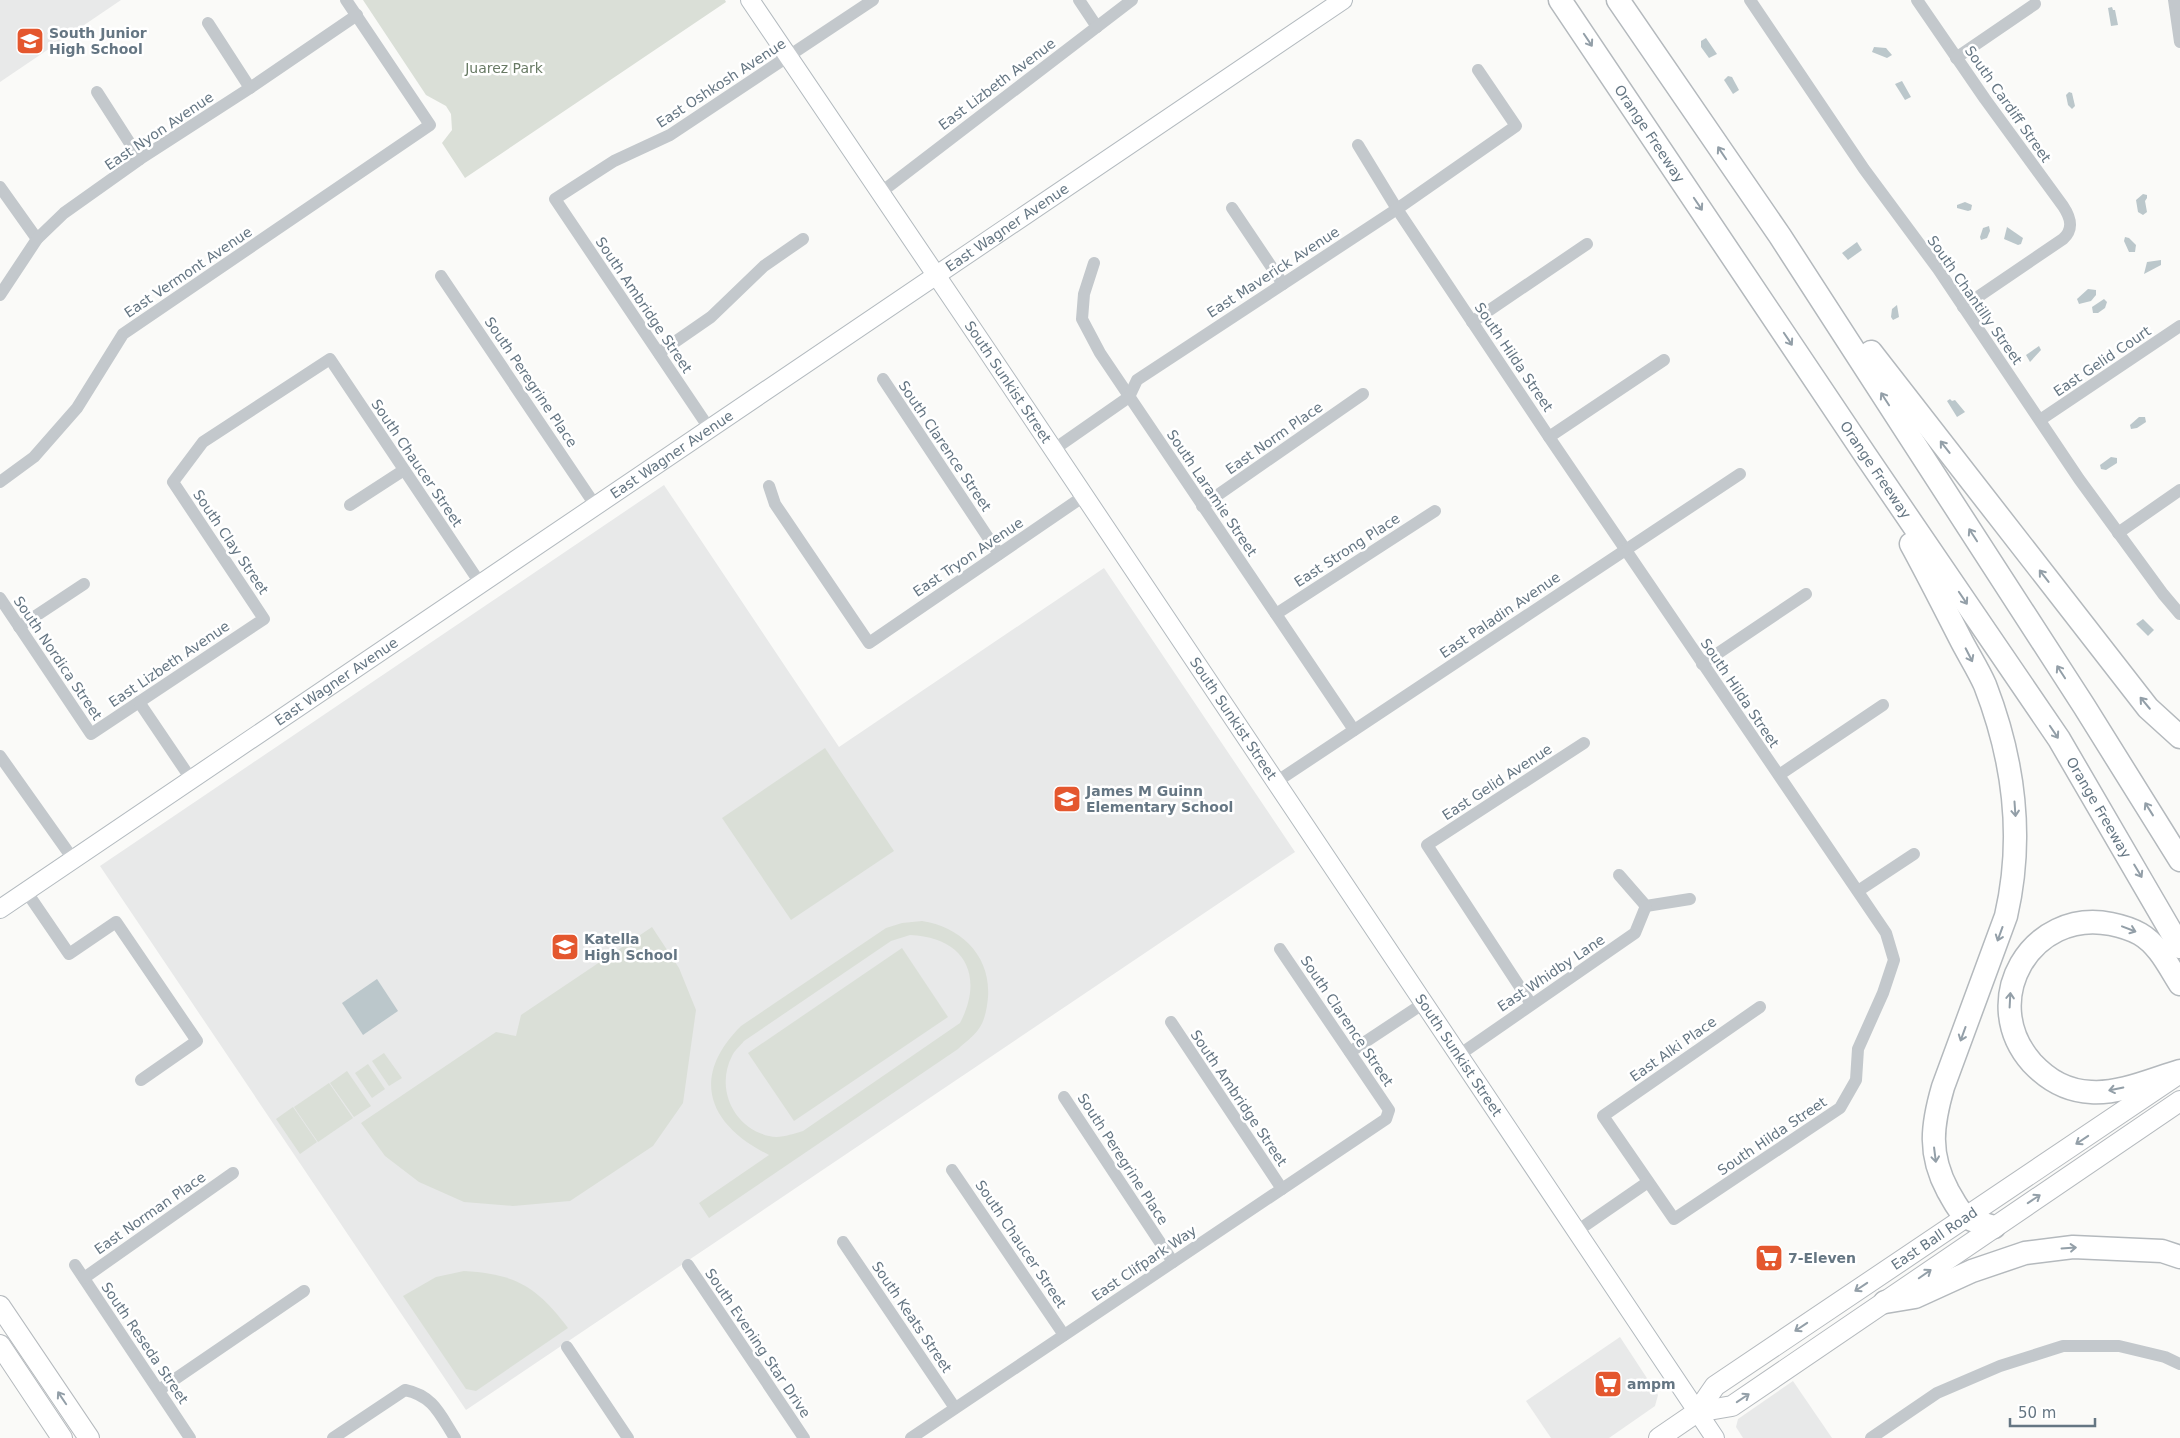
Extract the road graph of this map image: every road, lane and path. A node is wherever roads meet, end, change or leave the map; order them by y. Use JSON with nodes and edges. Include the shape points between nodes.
{"nodes":[{"id":1,"x":346,"y":0,"type":"edge"},
{"id":2,"x":750,"y":0,"type":"edge"},
{"id":3,"x":873,"y":0,"type":"edge"},
{"id":4,"x":1079,"y":0,"type":"edge"},
{"id":5,"x":1132,"y":0,"type":"edge"},
{"id":6,"x":1343,"y":0,"type":"edge"},
{"id":7,"x":1560,"y":0,"type":"edge"},
{"id":8,"x":1618,"y":0,"type":"edge"},
{"id":9,"x":1750,"y":0,"type":"edge"},
{"id":10,"x":1917,"y":0,"type":"edge"},
{"id":11,"x":2174,"y":0,"type":"edge"},
{"id":12,"x":2035,"y":4,"type":"dead end"},
{"id":13,"x":357,"y":15,"type":"junction"},
{"id":14,"x":208,"y":23,"type":"dead end"},
{"id":15,"x":1097,"y":27,"type":"junction"},
{"id":16,"x":2180,"y":42,"type":"edge"},
{"id":17,"x":788,"y":57,"type":"junction"},
{"id":18,"x":1956,"y":58,"type":"junction"},
{"id":19,"x":1478,"y":70,"type":"dead end"},
{"id":20,"x":250,"y":88,"type":"junction"},
{"id":21,"x":97,"y":92,"type":"dead end"},
{"id":22,"x":1358,"y":145,"type":"dead end"},
{"id":23,"x":140,"y":159,"type":"junction"},
{"id":24,"x":0,"y":187,"type":"edge"},
{"id":25,"x":880,"y":192,"type":"junction"},
{"id":26,"x":555,"y":199,"type":"joint"},
{"id":27,"x":1232,"y":208,"type":"dead end"},
{"id":28,"x":1397,"y":209,"type":"junction"},
{"id":29,"x":1780,"y":236,"type":"junction"},
{"id":30,"x":37,"y":239,"type":"junction"},
{"id":31,"x":804,"y":239,"type":"dead end"},
{"id":32,"x":1587,"y":244,"type":"dead end"},
{"id":33,"x":1094,"y":263,"type":"dead end"},
{"id":34,"x":936,"y":274,"type":"junction"},
{"id":35,"x":441,"y":276,"type":"dead end"},
{"id":36,"x":1282,"y":284,"type":"junction"},
{"id":37,"x":0,"y":295,"type":"edge"},
{"id":38,"x":1963,"y":307,"type":"junction"},
{"id":39,"x":1472,"y":322,"type":"junction"},
{"id":40,"x":2180,"y":326,"type":"edge"},
{"id":41,"x":658,"y":353,"type":"junction"},
{"id":42,"x":1664,"y":360,"type":"dead end"},
{"id":43,"x":882,"y":379,"type":"dead end"},
{"id":44,"x":1363,"y":394,"type":"dead end"},
{"id":45,"x":1129,"y":397,"type":"junction"},
{"id":46,"x":2040,"y":420,"type":"junction"},
{"id":47,"x":709,"y":428,"type":"junction"},
{"id":48,"x":1549,"y":437,"type":"junction"},
{"id":49,"x":1053,"y":450,"type":"junction"},
{"id":50,"x":1866,"y":456,"type":"junction"},
{"id":51,"x":404,"y":470,"type":"junction"},
{"id":52,"x":1740,"y":474,"type":"dead end"},
{"id":53,"x":0,"y":482,"type":"edge"},
{"id":54,"x":173,"y":482,"type":"joint"},
{"id":55,"x":769,"y":486,"type":"dead end"},
{"id":56,"x":2180,"y":490,"type":"edge"},
{"id":57,"x":1084,"y":496,"type":"junction"},
{"id":58,"x":350,"y":505,"type":"dead end"},
{"id":59,"x":595,"y":505,"type":"junction"},
{"id":60,"x":1202,"y":506,"type":"junction"},
{"id":61,"x":1435,"y":511,"type":"dead end"},
{"id":62,"x":2118,"y":533,"type":"junction"},
{"id":63,"x":1626,"y":549,"type":"junction"},
{"id":64,"x":999,"y":554,"type":"junction"},
{"id":65,"x":84,"y":584,"type":"dead end"},
{"id":66,"x":480,"y":584,"type":"junction"},
{"id":67,"x":1806,"y":594,"type":"dead end"},
{"id":68,"x":0,"y":598,"type":"edge"},
{"id":69,"x":1276,"y":614,"type":"junction"},
{"id":70,"x":2180,"y":614,"type":"edge"},
{"id":71,"x":264,"y":619,"type":"joint"},
{"id":72,"x":19,"y":627,"type":"junction"},
{"id":73,"x":1702,"y":664,"type":"junction"},
{"id":74,"x":138,"y":702,"type":"junction"},
{"id":75,"x":1883,"y":705,"type":"dead end"},
{"id":76,"x":1354,"y":730,"type":"junction"},
{"id":77,"x":91,"y":734,"type":"joint"},
{"id":78,"x":2180,"y":737,"type":"edge"},
{"id":79,"x":1584,"y":743,"type":"dead end"},
{"id":80,"x":0,"y":756,"type":"edge"},
{"id":81,"x":1779,"y":775,"type":"junction"},
{"id":82,"x":190,"y":780,"type":"junction"},
{"id":83,"x":1276,"y":782,"type":"junction"},
{"id":84,"x":1914,"y":854,"type":"dead end"},
{"id":85,"x":2178,"y":856,"type":"edge"},
{"id":86,"x":73,"y":859,"type":"junction"},
{"id":87,"x":1619,"y":875,"type":"dead end"},
{"id":88,"x":26,"y":891,"type":"junction"},
{"id":89,"x":1858,"y":891,"type":"junction"},
{"id":90,"x":1690,"y":899,"type":"dead end"},
{"id":91,"x":1,"y":905,"type":"edge"},
{"id":92,"x":1646,"y":906,"type":"junction"},
{"id":93,"x":2180,"y":947,"type":"edge"},
{"id":94,"x":1280,"y":949,"type":"dead end"},
{"id":95,"x":2180,"y":984,"type":"edge"},
{"id":96,"x":1424,"y":1003,"type":"junction"},
{"id":97,"x":1531,"y":1004,"type":"junction"},
{"id":98,"x":1760,"y":1006,"type":"dead end"},
{"id":99,"x":1171,"y":1022,"type":"dead end"},
{"id":100,"x":1350,"y":1052,"type":"junction"},
{"id":101,"x":1459,"y":1055,"type":"junction"},
{"id":102,"x":2180,"y":1072,"type":"edge"},
{"id":103,"x":141,"y":1080,"type":"dead end"},
{"id":104,"x":1064,"y":1096,"type":"dead end"},
{"id":105,"x":2180,"y":1101,"type":"edge"},
{"id":106,"x":1389,"y":1110,"type":"joint"},
{"id":107,"x":952,"y":1170,"type":"dead end"},
{"id":108,"x":233,"y":1173,"type":"dead end"},
{"id":109,"x":1648,"y":1182,"type":"junction"},
{"id":110,"x":1282,"y":1189,"type":"junction"},
{"id":111,"x":1966,"y":1217,"type":"junction"},
{"id":112,"x":1994,"y":1227,"type":"junction"},
{"id":113,"x":1577,"y":1231,"type":"junction"},
{"id":114,"x":843,"y":1242,"type":"dead end"},
{"id":115,"x":2180,"y":1257,"type":"edge"},
{"id":116,"x":1173,"y":1262,"type":"junction"},
{"id":117,"x":75,"y":1265,"type":"dead end"},
{"id":118,"x":688,"y":1266,"type":"dead end"},
{"id":119,"x":84,"y":1278,"type":"junction"},
{"id":120,"x":304,"y":1291,"type":"dead end"},
{"id":121,"x":1885,"y":1302,"type":"junction"},
{"id":122,"x":0,"y":1306,"type":"edge"},
{"id":123,"x":1064,"y":1335,"type":"junction"},
{"id":124,"x":0,"y":1345,"type":"edge"},
{"id":125,"x":567,"y":1347,"type":"dead end"},
{"id":126,"x":2180,"y":1364,"type":"edge"},
{"id":127,"x":158,"y":1390,"type":"junction"},
{"id":128,"x":955,"y":1408,"type":"junction"},
{"id":129,"x":1698,"y":1412,"type":"junction"},
{"id":130,"x":62,"y":1438,"type":"edge"},
{"id":131,"x":89,"y":1438,"type":"edge"},
{"id":132,"x":190,"y":1438,"type":"edge"},
{"id":133,"x":333,"y":1438,"type":"edge"},
{"id":134,"x":455,"y":1438,"type":"edge"},
{"id":135,"x":628,"y":1438,"type":"edge"},
{"id":136,"x":804,"y":1438,"type":"edge"},
{"id":137,"x":911,"y":1438,"type":"edge"},
{"id":138,"x":1659,"y":1438,"type":"edge"},
{"id":139,"x":1715,"y":1438,"type":"edge"},
{"id":140,"x":1870,"y":1438,"type":"edge"}],
"edges":[{"from":1,"to":13,"type":"street"},
{"from":2,"to":17,"type":"street","name":"South Sunkist Street"},
{"from":3,"to":17,"type":"street","name":"East Oshkosh Avenue"},
{"from":4,"to":15,"type":"street"},
{"from":5,"to":15,"type":"street","name":"East Lizbeth Avenue"},
{"from":6,"to":34,"type":"street","name":"East Wagner Avenue"},
{"from":7,"to":50,"type":"highway","name":"Orange Freeway","one_way":true},
{"from":29,"to":8,"type":"highway","one_way":true},
{"from":9,"to":38,"type":"street","name":"South Chantilly Street","via":[[1864,169]]},
{"from":10,"to":18,"type":"street","name":"South Cardiff Street"},
{"from":11,"to":16,"type":"street"},
{"from":12,"to":18,"type":"street"},
{"from":13,"to":20,"type":"street","name":"East Nyon Avenue"},
{"from":13,"to":53,"type":"street","name":"East Vermont Avenue","via":[[430,125],[123,334],[77,408],[34,457]]},
{"from":14,"to":20,"type":"street"},
{"from":15,"to":25,"type":"street","name":"East Lizbeth Avenue"},
{"from":17,"to":25,"type":"street","name":"South Sunkist Street"},
{"from":17,"to":26,"type":"street","name":"East Oshkosh Avenue","via":[[670,135],[614,161]]},
{"from":18,"to":38,"type":"street","name":"South Cardiff Street","via":[[2067,212],[2071,227],[2058,243]]},
{"from":19,"to":28,"type":"street","name":"East Maverick Avenue","via":[[1516,126]]},
{"from":20,"to":23,"type":"street","name":"East Nyon Avenue"},
{"from":21,"to":23,"type":"street"},
{"from":22,"to":28,"type":"street","name":"South Hilda Street"},
{"from":23,"to":30,"type":"street","name":"East Nyon Avenue","via":[[64,213]]},
{"from":24,"to":30,"type":"street"},
{"from":25,"to":34,"type":"street","name":"South Sunkist Street"},
{"from":26,"to":41,"type":"street","name":"South Ambridge Street"},
{"from":27,"to":36,"type":"street"},
{"from":28,"to":36,"type":"street","name":"East Maverick Avenue"},
{"from":28,"to":39,"type":"street","name":"South Hilda Street"},
{"from":78,"to":29,"type":"highway","one_way":true,"via":[[2148,708]]},
{"from":85,"to":29,"type":"highway","one_way":true},
{"from":30,"to":37,"type":"street","name":"East Nyon Avenue"},
{"from":31,"to":41,"type":"street","via":[[764,266],[711,317]]},
{"from":32,"to":39,"type":"street"},
{"from":33,"to":45,"type":"street","name":"South Laramie Street","via":[[1084,294],[1082,319]]},
{"from":34,"to":47,"type":"street","name":"East Wagner Avenue"},
{"from":34,"to":49,"type":"street","name":"South Sunkist Street"},
{"from":35,"to":59,"type":"street","name":"South Peregrine Place"},
{"from":36,"to":45,"type":"street","name":"East Maverick Avenue","via":[[1137,380]]},
{"from":38,"to":46,"type":"street","name":"South Chantilly Street"},
{"from":39,"to":48,"type":"street","name":"South Hilda Street"},
{"from":40,"to":46,"type":"street","name":"East Gelid Court"},
{"from":41,"to":47,"type":"street","name":"South Ambridge Street"},
{"from":42,"to":48,"type":"street"},
{"from":43,"to":64,"type":"street","name":"South Clarence Street"},
{"from":44,"to":60,"type":"street","name":"East Norm Place"},
{"from":45,"to":49,"type":"street","name":"East Maverick Avenue"},
{"from":45,"to":60,"type":"street","name":"South Laramie Street"},
{"from":46,"to":62,"type":"street","name":"South Chantilly Street"},
{"from":47,"to":59,"type":"street","name":"East Wagner Avenue"},
{"from":48,"to":63,"type":"street","name":"South Hilda Street"},
{"from":49,"to":57,"type":"street","name":"South Sunkist Street"},
{"from":50,"to":93,"type":"highway","name":"Orange Freeway","one_way":true,"via":[[2059,739]]},
{"from":50,"to":111,"type":"highway","one_way":true,"via":[[1984,683],[2000,729],[2014,796],[2017,835],[2006,916],[1943,1087],[1934,1125],[1934,1157],[1938,1172],[1956,1206]]},
{"from":51,"to":54,"type":"street","name":"South Chaucer Street","via":[[330,359],[203,442]]},
{"from":51,"to":58,"type":"street"},
{"from":51,"to":66,"type":"street","name":"South Chaucer Street"},
{"from":52,"to":63,"type":"street","name":"East Paladin Avenue"},
{"from":54,"to":71,"type":"street","name":"South Clay Street"},
{"from":55,"to":64,"type":"street","name":"East Tryon Avenue","via":[[775,504],[869,642]]},
{"from":56,"to":62,"type":"street"},
{"from":57,"to":64,"type":"street","name":"East Tryon Avenue"},
{"from":57,"to":83,"type":"street","name":"South Sunkist Street"},
{"from":59,"to":66,"type":"street","name":"East Wagner Avenue"},
{"from":60,"to":69,"type":"street","name":"South Laramie Street"},
{"from":61,"to":69,"type":"street","name":"East Strong Place"},
{"from":62,"to":70,"type":"street","name":"South Chantilly Street"},
{"from":63,"to":73,"type":"street","name":"South Hilda Street"},
{"from":63,"to":76,"type":"street","name":"East Paladin Avenue"},
{"from":65,"to":72,"type":"street"},
{"from":66,"to":82,"type":"street","name":"East Wagner Avenue"},
{"from":67,"to":73,"type":"street"},
{"from":68,"to":72,"type":"street","name":"South Nordica Street"},
{"from":69,"to":76,"type":"street","name":"South Laramie Street"},
{"from":71,"to":74,"type":"street","name":"East Lizbeth Avenue"},
{"from":72,"to":77,"type":"street","name":"South Nordica Street"},
{"from":73,"to":81,"type":"street","name":"South Hilda Street"},
{"from":74,"to":77,"type":"street","name":"East Lizbeth Avenue"},
{"from":74,"to":82,"type":"street"},
{"from":75,"to":81,"type":"street"},
{"from":76,"to":83,"type":"street","name":"East Paladin Avenue"},
{"from":79,"to":97,"type":"street","name":"East Gelid Avenue","via":[[1427,845]]},
{"from":80,"to":86,"type":"street"},
{"from":81,"to":89,"type":"street","name":"South Hilda Street"},
{"from":82,"to":86,"type":"street","name":"East Wagner Avenue"},
{"from":83,"to":96,"type":"street","name":"South Sunkist Street"},
{"from":84,"to":89,"type":"street"},
{"from":86,"to":88,"type":"street","name":"East Wagner Avenue"},
{"from":87,"to":92,"type":"street"},
{"from":88,"to":91,"type":"street","name":"East Wagner Avenue"},
{"from":88,"to":103,"type":"street","via":[[68,954],[116,922],[197,1041]]},
{"from":89,"to":109,"type":"street","name":"South Hilda Street","via":[[1886,933],[1894,960],[1858,1050],[1856,1080],[1840,1108],[1674,1219]]},
{"from":90,"to":92,"type":"street"},
{"from":92,"to":97,"type":"street","name":"East Whidby Lane","via":[[1636,933]]},
{"from":94,"to":100,"type":"street","name":"South Clarence Street"},
{"from":102,"to":95,"type":"highway","one_way":true,"via":[[2117,1089],[2074,1090],[2057,1084],[2040,1071],[2026,1056],[2010,1025],[2010,993],[2025,956],[2050,934],[2084,922],[2117,926],[2141,934],[2158,950]]},
{"from":96,"to":100,"type":"street"},
{"from":96,"to":101,"type":"street","name":"South Sunkist Street"},
{"from":97,"to":101,"type":"street","name":"East Whidby Lane"},
{"from":98,"to":109,"type":"street","name":"East Alki Place","via":[[1603,1116]]},
{"from":99,"to":110,"type":"street","name":"South Ambridge Street"},
{"from":100,"to":106,"type":"street","name":"South Clarence Street"},
{"from":101,"to":113,"type":"street","name":"South Sunkist Street"},
{"from":102,"to":111,"type":"main road","name":"East Ball Road","one_way":true},
{"from":104,"to":116,"type":"street","name":"South Peregrine Place"},
{"from":112,"to":105,"type":"main road","name":"East Ball Road","one_way":true},
{"from":106,"to":110,"type":"street","name":"East Clifpark Way","via":[[1386,1119]]},
{"from":107,"to":123,"type":"street","name":"South Chaucer Street"},
{"from":108,"to":119,"type":"street","name":"East Norman Place"},
{"from":109,"to":113,"type":"street"},
{"from":110,"to":116,"type":"street","name":"East Clifpark Way"},
{"from":111,"to":112,"type":"highway"},
{"from":111,"to":129,"type":"main road","name":"East Ball Road","one_way":true,"via":[[1715,1386]]},
{"from":121,"to":112,"type":"main road","name":"East Ball Road","one_way":true},
{"from":113,"to":129,"type":"street","name":"South Sunkist Street"},
{"from":114,"to":128,"type":"street","name":"South Keats Street"},
{"from":121,"to":115,"type":"highway","one_way":true,"via":[[1915,1297],[1972,1270],[2026,1253],[2073,1247],[2162,1252]]},
{"from":116,"to":123,"type":"street","name":"East Clifpark Way"},
{"from":117,"to":119,"type":"street","name":"South Reseda Street"},
{"from":118,"to":136,"type":"street","name":"South Evening Star Drive"},
{"from":119,"to":127,"type":"street","name":"South Reseda Street"},
{"from":120,"to":127,"type":"street"},
{"from":129,"to":121,"type":"main road","name":"East Ball Road","one_way":true,"via":[[1732,1406]]},
{"from":131,"to":122,"type":"main road","one_way":true},
{"from":123,"to":128,"type":"street","name":"East Clifpark Way"},
{"from":124,"to":130,"type":"main road"},
{"from":125,"to":135,"type":"street"},
{"from":126,"to":140,"type":"street","via":[[2119,1346],[2063,1346],[2000,1366],[1937,1393]]},
{"from":127,"to":132,"type":"street","name":"South Reseda Street"},
{"from":128,"to":137,"type":"street","name":"East Clifpark Way"},
{"from":129,"to":138,"type":"main road","name":"East Ball Road"},
{"from":129,"to":139,"type":"street","name":"South Sunkist Street"},
{"from":133,"to":134,"type":"street","via":[[405,1390],[430,1399]]}]}
